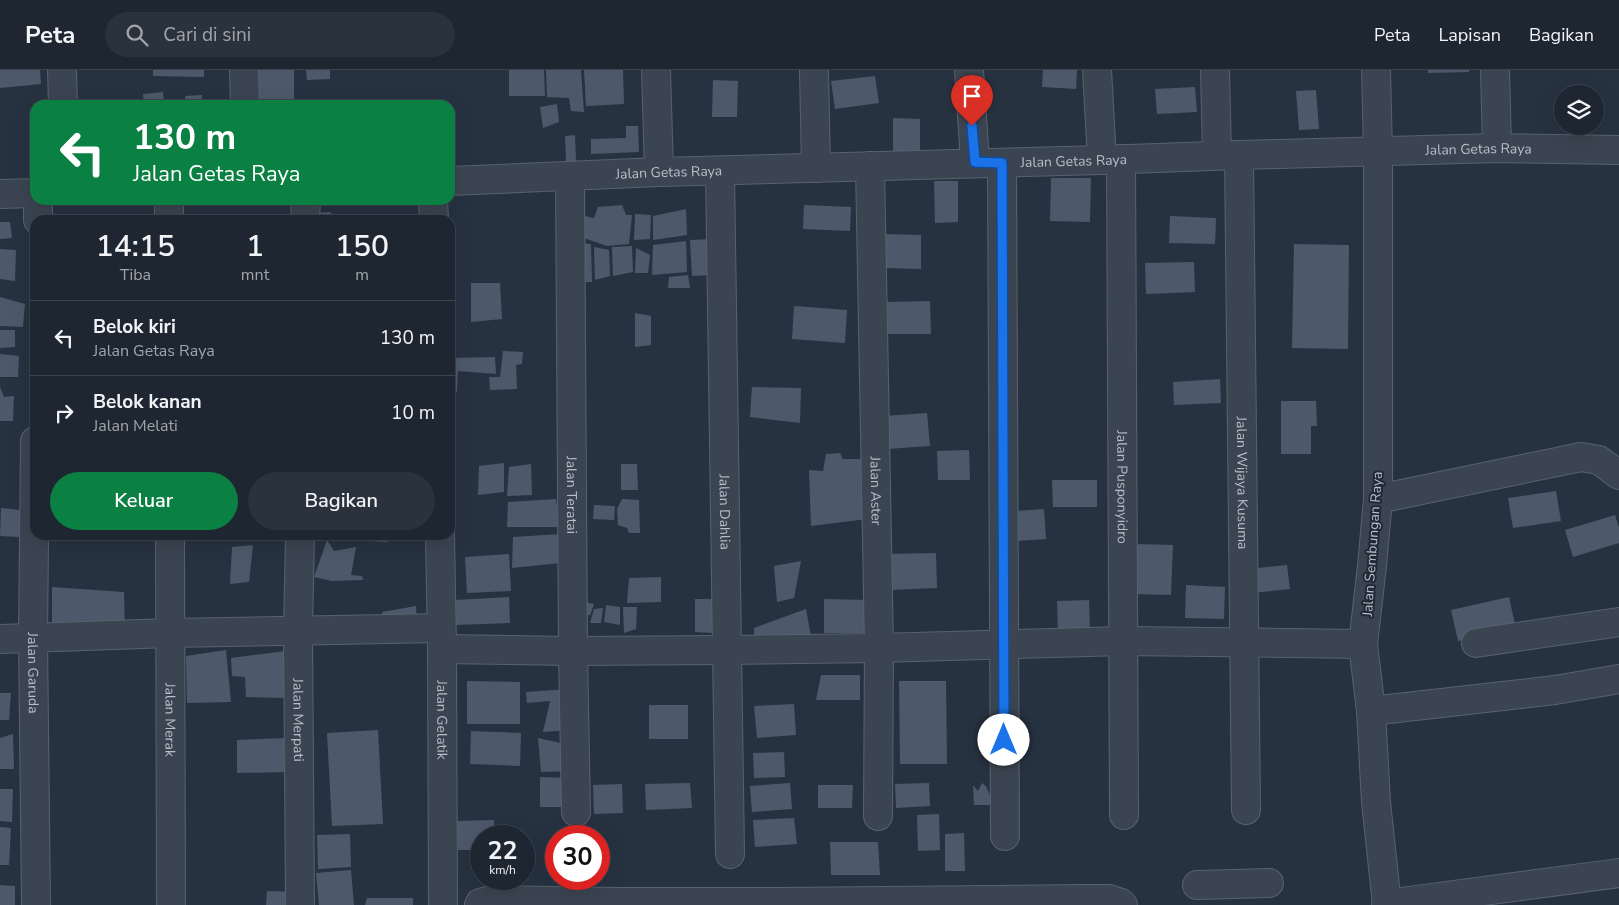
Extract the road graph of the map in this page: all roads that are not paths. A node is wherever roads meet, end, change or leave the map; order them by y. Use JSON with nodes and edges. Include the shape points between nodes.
{"nodes":[{"id":1,"x":62,"y":70,"type":"edge"},
{"id":2,"x":244,"y":70,"type":"edge"},
{"id":3,"x":656,"y":70,"type":"edge"},
{"id":4,"x":814,"y":70,"type":"edge"},
{"id":5,"x":969,"y":70,"type":"edge"},
{"id":6,"x":1097,"y":70,"type":"edge"},
{"id":7,"x":1215,"y":70,"type":"edge"},
{"id":8,"x":1376,"y":70,"type":"edge"},
{"id":9,"x":1495,"y":70,"type":"edge"},
{"id":10,"x":63,"y":100,"type":"edge"},
{"id":11,"x":245,"y":100,"type":"edge"},
{"id":12,"x":1497,"y":148,"type":"junction"},
{"id":13,"x":1619,"y":150,"type":"edge"},
{"id":14,"x":1378,"y":152,"type":"junction"},
{"id":15,"x":1228,"y":155,"type":"junction"},
{"id":16,"x":1111,"y":160,"type":"junction"},
{"id":17,"x":975,"y":162,"type":"junction"},
{"id":18,"x":1002,"y":163,"type":"junction"},
{"id":19,"x":870,"y":166,"type":"junction"},
{"id":20,"x":816,"y":168,"type":"junction"},
{"id":21,"x":720,"y":171,"type":"junction"},
{"id":22,"x":658,"y":172,"type":"junction"},
{"id":23,"x":570,"y":176,"type":"junction"},
{"id":24,"x":455,"y":181,"type":"edge"},
{"id":25,"x":30,"y":193,"type":"edge"},
{"id":26,"x":0,"y":194,"type":"edge"},
{"id":27,"x":1619,"y":475,"type":"edge"},
{"id":28,"x":1378,"y":500,"type":"junction"},
{"id":29,"x":34,"y":540,"type":"edge"},
{"id":30,"x":170,"y":540,"type":"edge"},
{"id":31,"x":300,"y":540,"type":"edge"},
{"id":32,"x":440,"y":540,"type":"edge"},
{"id":33,"x":1619,"y":622,"type":"edge"},
{"id":34,"x":298,"y":631,"type":"junction"},
{"id":35,"x":170,"y":633,"type":"junction"},
{"id":36,"x":33,"y":638,"type":"junction"},
{"id":37,"x":442,"y":638,"type":"junction"},
{"id":38,"x":0,"y":640,"type":"edge"},
{"id":39,"x":1124,"y":641,"type":"junction"},
{"id":40,"x":1244,"y":642,"type":"junction"},
{"id":41,"x":1004,"y":643,"type":"junction"},
{"id":42,"x":1476,"y":643,"type":"dead end"},
{"id":43,"x":1363,"y":644,"type":"junction"},
{"id":44,"x":879,"y":648,"type":"junction"},
{"id":45,"x":727,"y":650,"type":"junction"},
{"id":46,"x":573,"y":651,"type":"junction"},
{"id":47,"x":1619,"y":680,"type":"edge"},
{"id":48,"x":1371,"y":711,"type":"junction"},
{"id":49,"x":1246,"y":810,"type":"dead end"},
{"id":50,"x":576,"y":812,"type":"dead end"},
{"id":51,"x":1124,"y":815,"type":"dead end"},
{"id":52,"x":878,"y":816,"type":"dead end"},
{"id":53,"x":1004,"y":836,"type":"dead end"},
{"id":54,"x":730,"y":854,"type":"dead end"},
{"id":55,"x":1619,"y":873,"type":"edge"},
{"id":56,"x":1197,"y":884,"type":"dead end"},
{"id":57,"x":1256,"y":890,"type":"edge"},
{"id":58,"x":957,"y":903,"type":"edge"},
{"id":59,"x":619,"y":904,"type":"edge"},
{"id":60,"x":779,"y":904,"type":"edge"},
{"id":61,"x":36,"y":905,"type":"edge"},
{"id":62,"x":171,"y":905,"type":"edge"},
{"id":63,"x":300,"y":905,"type":"edge"},
{"id":64,"x":443,"y":905,"type":"edge"},
{"id":65,"x":479,"y":905,"type":"edge"},
{"id":66,"x":1123,"y":905,"type":"edge"},
{"id":67,"x":1386,"y":905,"type":"edge"}],
"edges":[{"from":1,"to":10,"type":"street"},
{"from":2,"to":11,"type":"street"},
{"from":3,"to":22,"type":"street"},
{"from":4,"to":20,"type":"street"},
{"from":5,"to":17,"type":"street"},
{"from":6,"to":16,"type":"street","name":"Jalan Pusponyidro"},
{"from":7,"to":15,"type":"street","name":"Jalan Wijaya Kusuma"},
{"from":8,"to":14,"type":"street","name":"Jalan Sembungan Raya"},
{"from":9,"to":12,"type":"street"},
{"from":12,"to":13,"type":"street","name":"Jalan Getas Raya"},
{"from":12,"to":14,"type":"street","name":"Jalan Getas Raya"},
{"from":14,"to":15,"type":"street","name":"Jalan Getas Raya"},
{"from":14,"to":28,"type":"street","name":"Jalan Sembungan Raya"},
{"from":15,"to":16,"type":"street","name":"Jalan Getas Raya"},
{"from":15,"to":40,"type":"street","name":"Jalan Wijaya Kusuma"},
{"from":16,"to":18,"type":"street","name":"Jalan Getas Raya"},
{"from":16,"to":39,"type":"street","name":"Jalan Pusponyidro"},
{"from":17,"to":18,"type":"street","name":"Jalan Getas Raya"},
{"from":17,"to":19,"type":"street","name":"Jalan Getas Raya"},
{"from":18,"to":41,"type":"street"},
{"from":19,"to":20,"type":"street","name":"Jalan Getas Raya"},
{"from":19,"to":44,"type":"street","name":"Jalan Aster"},
{"from":20,"to":21,"type":"street","name":"Jalan Getas Raya"},
{"from":21,"to":22,"type":"street","name":"Jalan Getas Raya"},
{"from":21,"to":45,"type":"street","name":"Jalan Dahlia"},
{"from":22,"to":23,"type":"street","name":"Jalan Getas Raya"},
{"from":23,"to":24,"type":"street","name":"Jalan Getas Raya"},
{"from":23,"to":46,"type":"street","name":"Jalan Teratai"},
{"from":25,"to":26,"type":"street"},
{"from":27,"to":28,"type":"street","via":[[1599,460],[1580,456]]},
{"from":28,"to":43,"type":"street","name":"Jalan Sembungan Raya"},
{"from":29,"to":36,"type":"street","name":"Jalan Garuda"},
{"from":30,"to":35,"type":"street","name":"Jalan Merak"},
{"from":31,"to":34,"type":"street","name":"Jalan Merpati"},
{"from":32,"to":37,"type":"street","name":"Jalan Gelatik"},
{"from":33,"to":42,"type":"street"},
{"from":34,"to":35,"type":"street"},
{"from":34,"to":37,"type":"street"},
{"from":34,"to":63,"type":"street","name":"Jalan Merpati"},
{"from":35,"to":36,"type":"street"},
{"from":35,"to":62,"type":"street","name":"Jalan Merak"},
{"from":36,"to":38,"type":"street"},
{"from":36,"to":61,"type":"street","name":"Jalan Garuda"},
{"from":37,"to":46,"type":"street"},
{"from":37,"to":64,"type":"street","name":"Jalan Gelatik"},
{"from":39,"to":40,"type":"street"},
{"from":39,"to":41,"type":"street"},
{"from":39,"to":51,"type":"street","name":"Jalan Pusponyidro"},
{"from":40,"to":43,"type":"street"},
{"from":40,"to":49,"type":"street","name":"Jalan Wijaya Kusuma"},
{"from":41,"to":44,"type":"street"},
{"from":41,"to":53,"type":"street"},
{"from":43,"to":48,"type":"street","name":"Jalan Sembungan Raya"},
{"from":44,"to":45,"type":"street"},
{"from":44,"to":52,"type":"street","name":"Jalan Aster"},
{"from":45,"to":46,"type":"street"},
{"from":45,"to":54,"type":"street","name":"Jalan Dahlia"},
{"from":46,"to":50,"type":"street","name":"Jalan Teratai"},
{"from":47,"to":48,"type":"street"},
{"from":48,"to":67,"type":"street","name":"Jalan Sembungan Raya"},
{"from":55,"to":67,"type":"street"},
{"from":56,"to":57,"type":"street"},
{"from":58,"to":60,"type":"street"},
{"from":58,"to":66,"type":"street","via":[[1109,899]]},
{"from":59,"to":60,"type":"street"},
{"from":59,"to":65,"type":"street","via":[[491,900]]}]}
